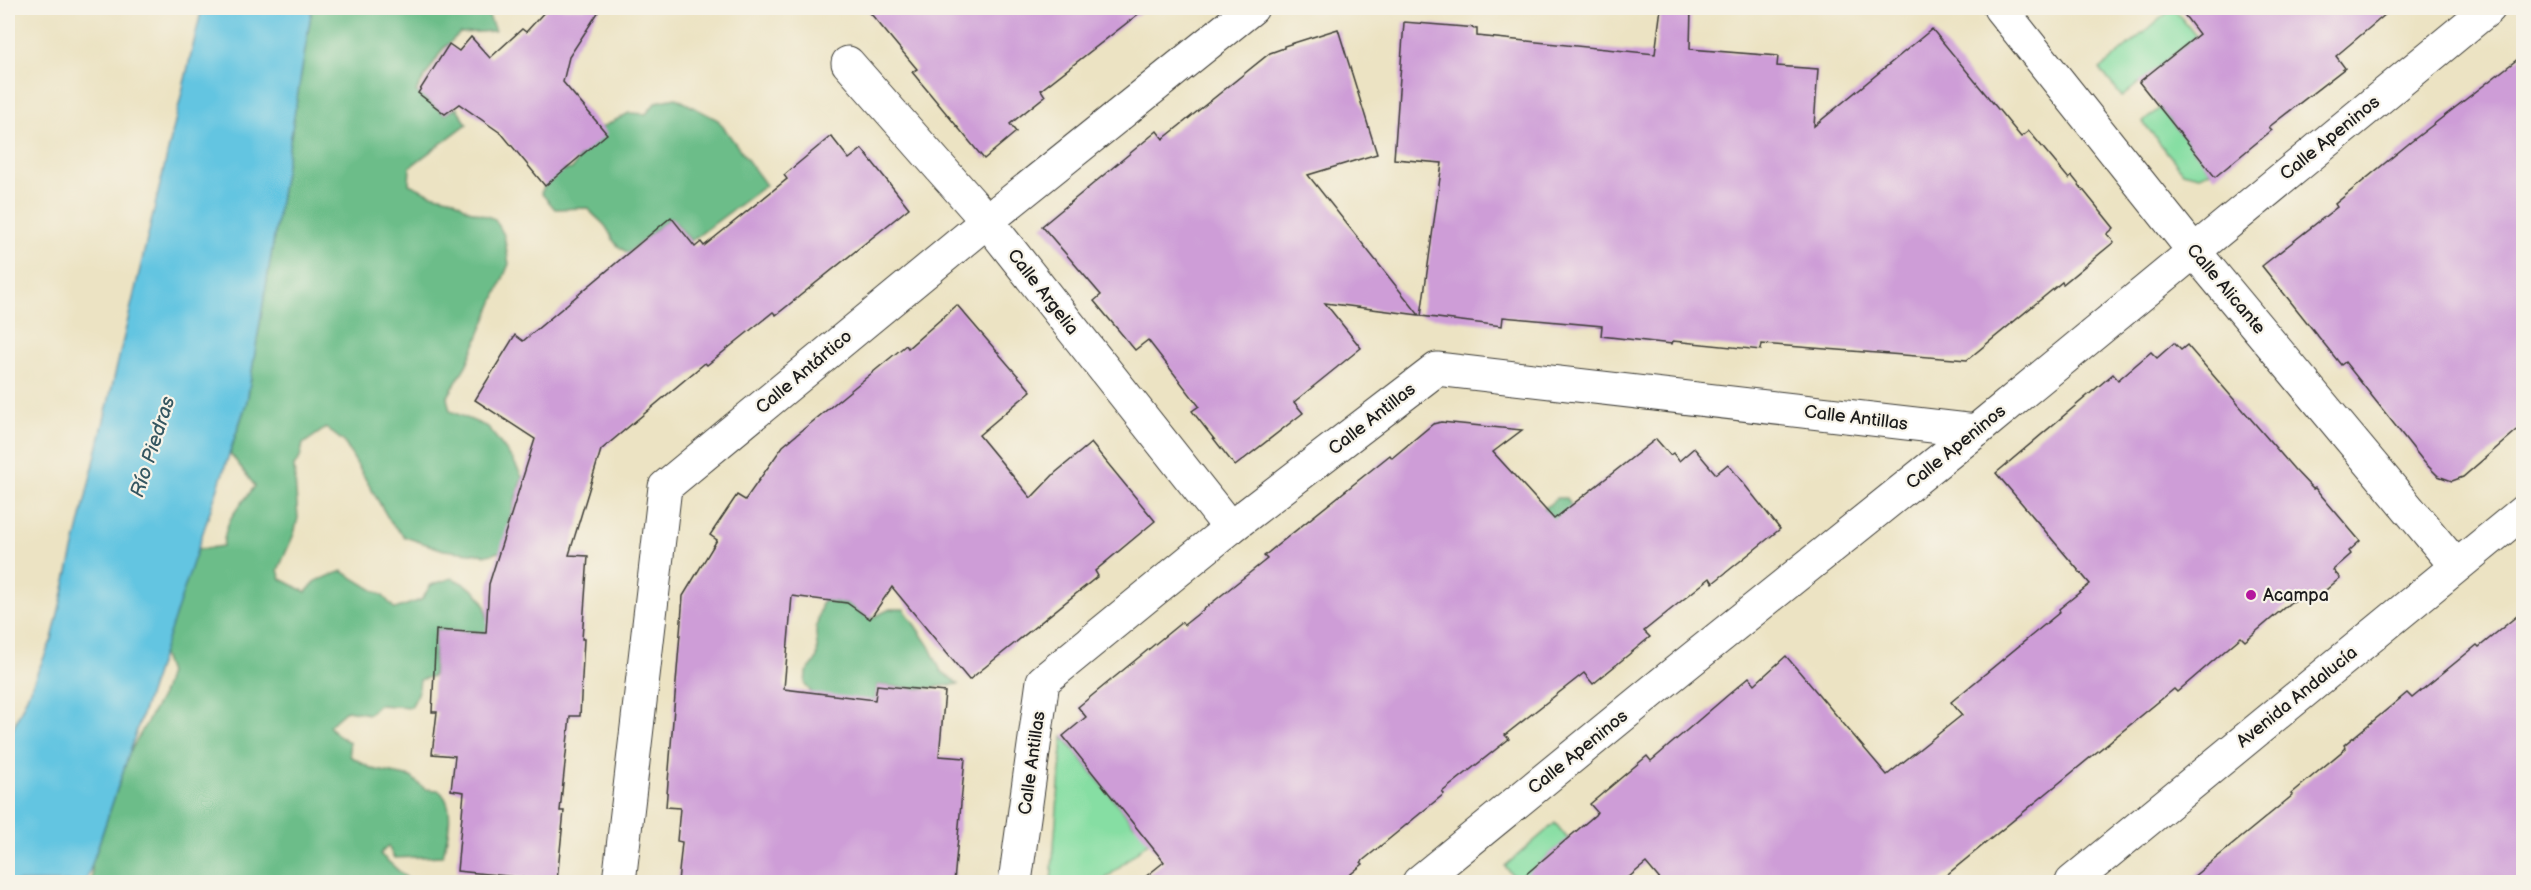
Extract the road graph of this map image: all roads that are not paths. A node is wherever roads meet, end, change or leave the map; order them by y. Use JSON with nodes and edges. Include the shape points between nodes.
{"nodes":[{"id":1,"x":1252,"y":8,"type":"edge"},
{"id":2,"x":2000,"y":8,"type":"edge"},
{"id":3,"x":2489,"y":8,"type":"edge"},
{"id":4,"x":848,"y":63,"type":"dead end"},
{"id":5,"x":987,"y":221,"type":"junction"},
{"id":6,"x":2193,"y":250,"type":"junction"},
{"id":7,"x":1976,"y":431,"type":"junction"},
{"id":8,"x":2523,"y":511,"type":"edge"},
{"id":9,"x":1230,"y":528,"type":"junction"},
{"id":10,"x":2456,"y":566,"type":"junction"},
{"id":11,"x":619,"y":882,"type":"edge"},
{"id":12,"x":1016,"y":882,"type":"edge"},
{"id":13,"x":1419,"y":882,"type":"edge"},
{"id":14,"x":2072,"y":882,"type":"edge"}],
"edges":[{"from":1,"to":5,"type":"street","name":"Calle Antártico"},
{"from":2,"to":6,"type":"street","name":"Calle Alicante"},
{"from":3,"to":6,"type":"street","name":"Calle Apeninos"},
{"from":4,"to":5,"type":"street","name":"Calle Argelia"},
{"from":5,"to":9,"type":"street","name":"Calle Argelia"},
{"from":5,"to":11,"type":"street","name":"Calle Antártico","via":[[665,487]]},
{"from":6,"to":7,"type":"street","name":"Calle Apeninos"},
{"from":6,"to":10,"type":"street","name":"Calle Alicante"},
{"from":7,"to":9,"type":"street","name":"Calle Antillas","via":[[1437,369]]},
{"from":7,"to":13,"type":"street","name":"Calle Apeninos"},
{"from":8,"to":10,"type":"street","name":"Avenida Andalucía"},
{"from":9,"to":12,"type":"street","name":"Calle Antillas","via":[[1043,681]]},
{"from":10,"to":14,"type":"street","name":"Avenida Andalucía"}]}
